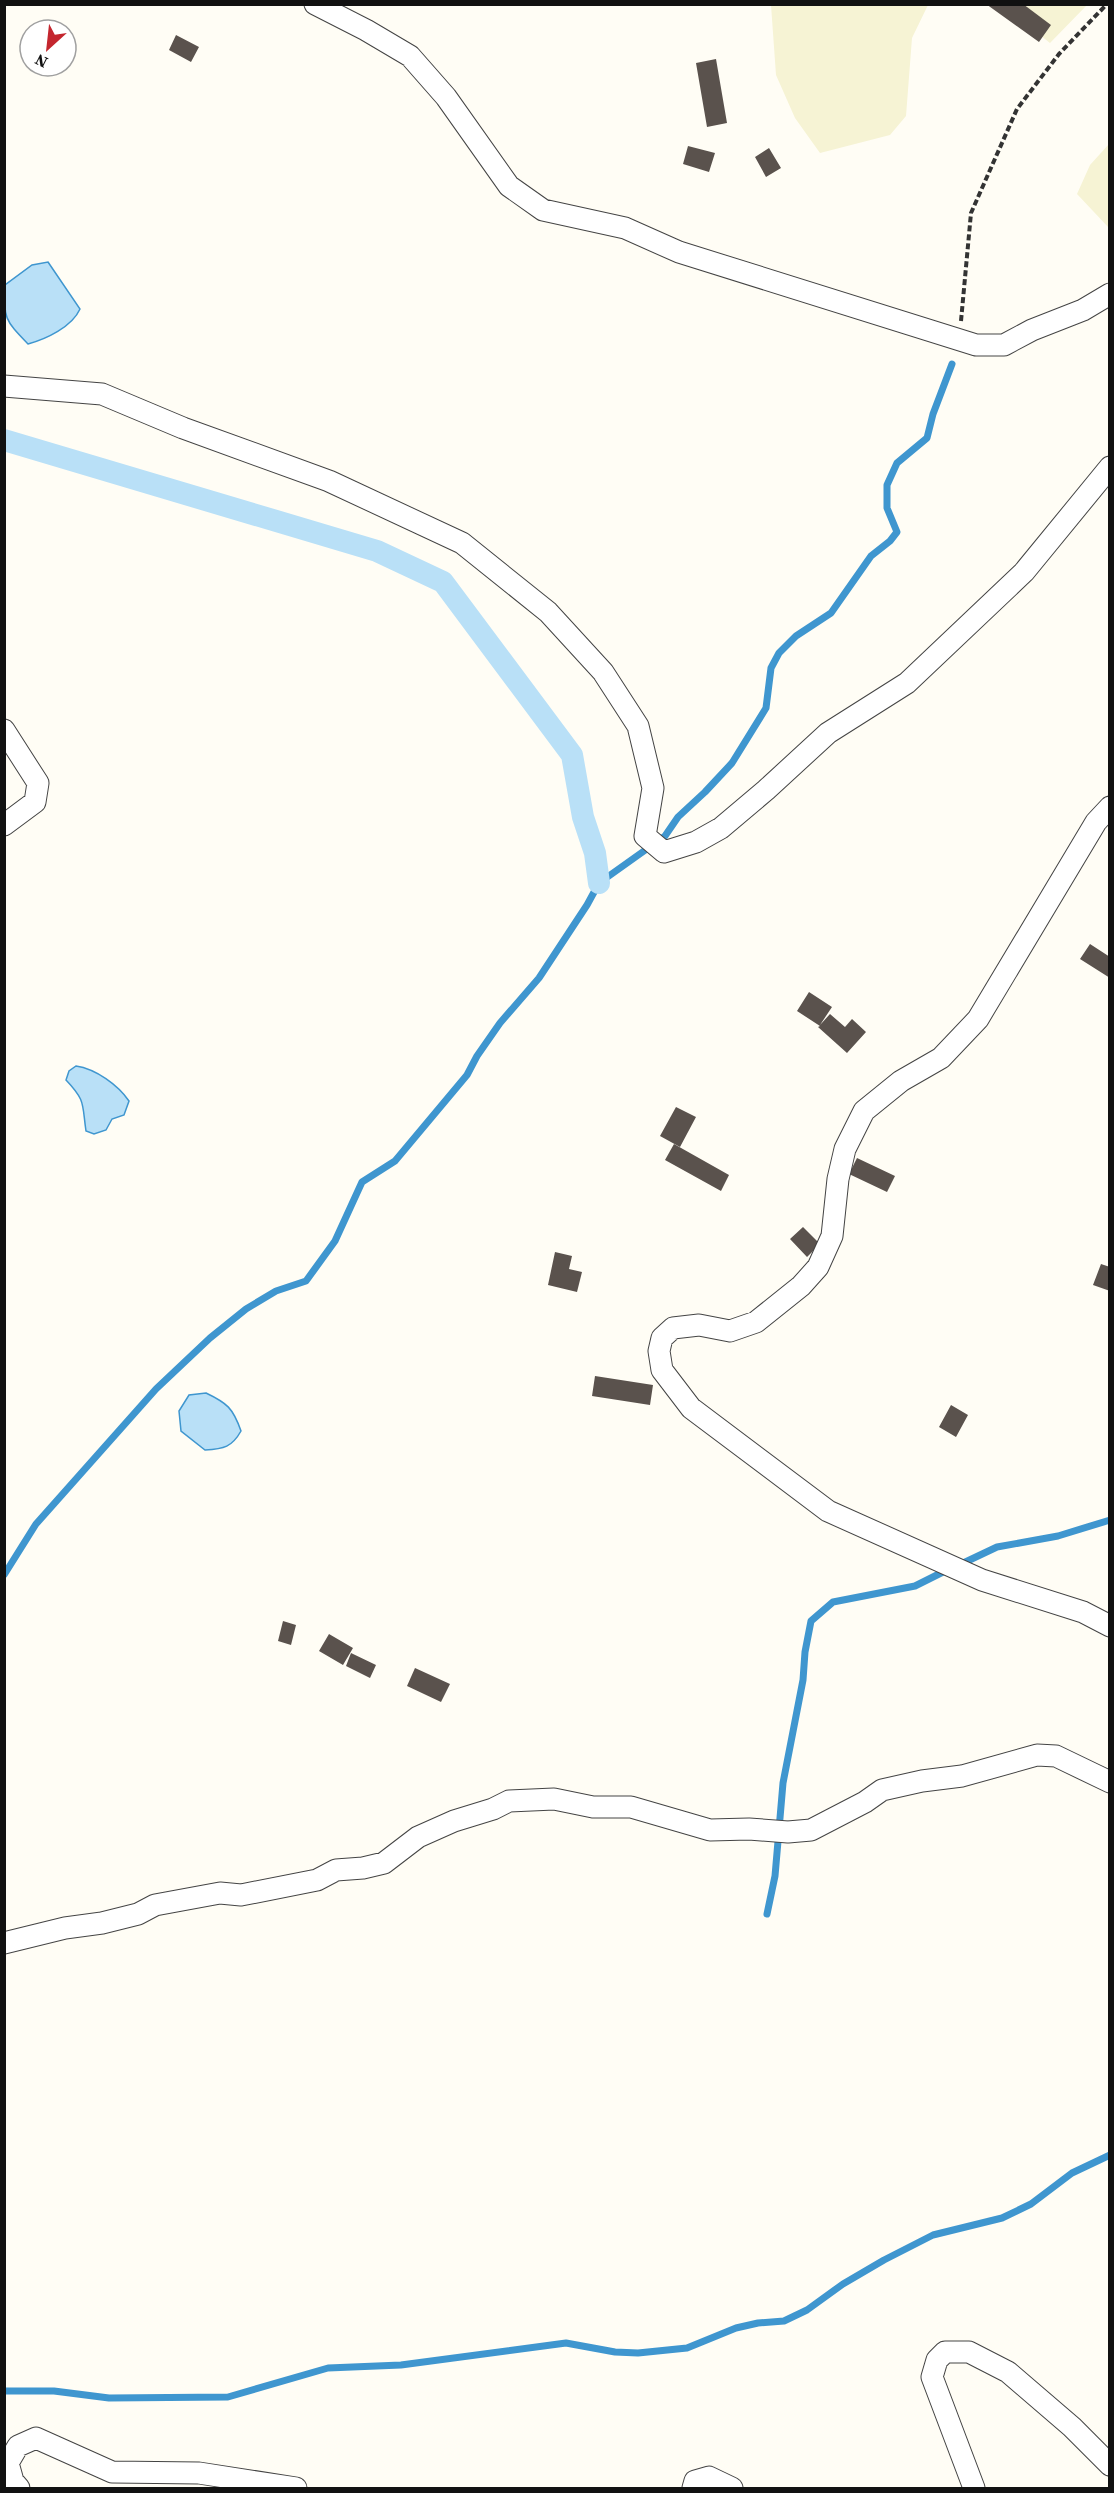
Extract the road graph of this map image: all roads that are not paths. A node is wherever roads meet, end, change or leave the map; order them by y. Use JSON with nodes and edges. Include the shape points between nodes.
{"nodes":[{"id":1,"x":315,"y":4,"type":"edge"},
{"id":2,"x":1110,"y":294,"type":"edge"},
{"id":3,"x":4,"y":386,"type":"edge"},
{"id":4,"x":1110,"y":467,"type":"edge"},
{"id":5,"x":4,"y":730,"type":"edge"},
{"id":6,"x":1110,"y":807,"type":"edge"},
{"id":7,"x":4,"y":825,"type":"edge"},
{"id":8,"x":1110,"y":1626,"type":"edge"},
{"id":9,"x":1110,"y":1782,"type":"edge"},
{"id":10,"x":4,"y":1943,"type":"edge"},
{"id":11,"x":1110,"y":2465,"type":"edge"},
{"id":12,"x":19,"y":2488,"type":"edge"},
{"id":13,"x":296,"y":2488,"type":"edge"},
{"id":14,"x":693,"y":2488,"type":"edge"},
{"id":15,"x":732,"y":2488,"type":"edge"},
{"id":16,"x":974,"y":2488,"type":"edge"}],
"edges":[{"from":1,"to":2,"type":"street","via":[[410,56],[446,97],[509,186],[543,210],[625,228],[679,252],[976,345],[1004,345]]},
{"from":3,"to":4,"type":"street","via":[[102,394],[329,482],[462,543],[548,612],[603,672],[638,726],[653,788],[645,836],[664,852],[696,842],[721,828],[828,733],[907,683],[1024,572]]},
{"from":5,"to":7,"type":"street","via":[[38,783],[35,802]]},
{"from":6,"to":8,"type":"street","via":[[1096,822],[978,1019],[941,1058],[901,1081],[864,1111],[844,1149],[832,1236],[818,1267],[756,1322],[730,1331],[699,1325],[673,1328],[662,1338],[659,1351],[662,1370],[691,1408],[828,1511],[982,1580],[1083,1612]]},
{"from":9,"to":10,"type":"street","via":[[1056,1756],[1037,1755],[962,1776],[882,1790],[811,1830],[788,1832],[710,1830],[631,1807],[593,1807],[554,1799],[509,1801],[418,1837],[384,1863],[336,1870],[317,1880],[241,1896],[220,1893],[155,1905],[138,1914]]},
{"from":11,"to":16,"type":"street","via":[[1008,2372],[969,2352],[945,2352],[937,2360],[932,2377]]},
{"from":12,"to":13,"type":"street","via":[[8,2463],[18,2446],[36,2438],[112,2472],[199,2473]]},
{"from":14,"to":15,"type":"street","via":[[695,2481],[709,2477]]}]}
